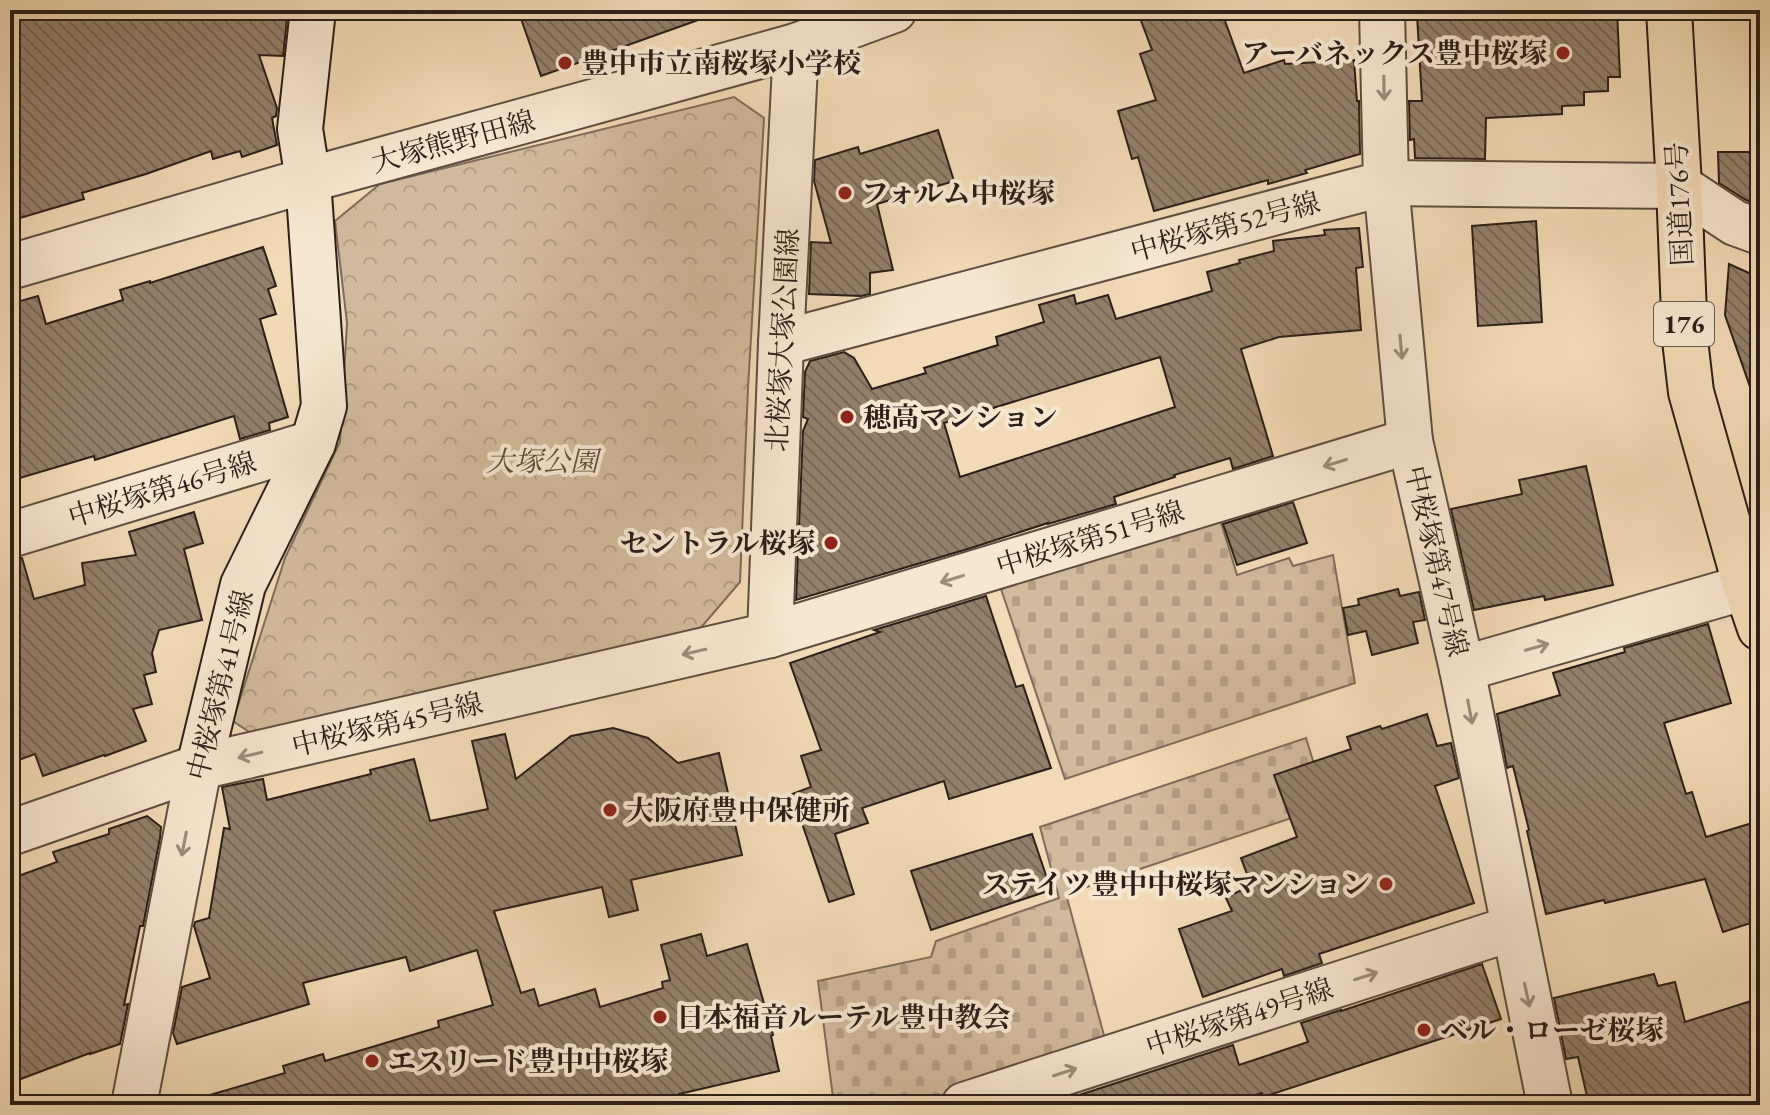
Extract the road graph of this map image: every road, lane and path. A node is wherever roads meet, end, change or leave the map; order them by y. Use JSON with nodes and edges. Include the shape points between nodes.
{"nodes":[{"id":1,"x":313,"y":10,"type":"edge"},
{"id":2,"x":894,"y":10,"type":"edge"},
{"id":3,"x":1382,"y":10,"type":"edge"},
{"id":4,"x":1669,"y":10,"type":"edge"},
{"id":5,"x":796,"y":46,"type":"junction"},
{"id":6,"x":308,"y":180,"type":"junction"},
{"id":7,"x":1386,"y":183,"type":"junction"},
{"id":8,"x":1679,"y":186,"type":"junction"},
{"id":9,"x":1760,"y":232,"type":"edge"},
{"id":10,"x":10,"y":267,"type":"edge"},
{"id":11,"x":781,"y":343,"type":"junction"},
{"id":12,"x":1410,"y":441,"type":"junction"},
{"id":13,"x":313,"y":443,"type":"junction"},
{"id":14,"x":10,"y":535,"type":"edge"},
{"id":15,"x":1746,"y":587,"type":"junction"},
{"id":16,"x":1760,"y":628,"type":"edge"},
{"id":17,"x":770,"y":635,"type":"junction"},
{"id":18,"x":1462,"y":669,"type":"junction"},
{"id":19,"x":199,"y":767,"type":"junction"},
{"id":20,"x":10,"y":833,"type":"edge"},
{"id":21,"x":1513,"y":928,"type":"junction"},
{"id":22,"x":134,"y":1105,"type":"edge"},
{"id":23,"x":964,"y":1105,"type":"edge"},
{"id":24,"x":1550,"y":1105,"type":"edge"}],
"edges":[{"from":1,"to":6,"type":"street","name":"中桜塚第41号線","via":[[300,129]]},
{"from":2,"to":5,"type":"street","name":"大塚熊野田線"},
{"from":3,"to":7,"type":"street","name":"中桜塚第47号線","one_way":true},
{"from":4,"to":8,"type":"highway","name":"国道176号","number":"176"},
{"from":5,"to":6,"type":"street","name":"大塚熊野田線"},
{"from":5,"to":11,"type":"street","name":"北桜塚大塚公園線"},
{"from":6,"to":10,"type":"street","name":"大塚熊野田線"},
{"from":6,"to":13,"type":"street","name":"中桜塚第41号線","via":[[324,406]]},
{"from":7,"to":8,"type":"street","name":"中桜塚第52号線"},
{"from":7,"to":11,"type":"street","name":"中桜塚第52号線"},
{"from":7,"to":12,"type":"street","name":"中桜塚第47号線","one_way":true},
{"from":8,"to":9,"type":"street","via":[[1735,223]]},
{"from":8,"to":15,"type":"highway","name":"国道176号","number":"176","via":[[1691,392]]},
{"from":11,"to":17,"type":"street","name":"北桜塚大塚公園線"},
{"from":12,"to":17,"type":"street","name":"中桜塚第51号線","one_way":true},
{"from":12,"to":18,"type":"street","name":"中桜塚第47号線"},
{"from":13,"to":14,"type":"street","name":"中桜塚第46号線"},
{"from":13,"to":19,"type":"street","name":"中桜塚第41号線","via":[[243,585]]},
{"from":15,"to":16,"type":"highway","name":"国道176号","number":"176"},
{"from":18,"to":15,"type":"street","one_way":true},
{"from":17,"to":19,"type":"street","name":"中桜塚第45号線","one_way":true},
{"from":18,"to":21,"type":"street","name":"中桜塚第47号線","one_way":true},
{"from":19,"to":20,"type":"street","name":"中桜塚第45号線"},
{"from":19,"to":22,"type":"street","name":"中桜塚第41号線","one_way":true},
{"from":23,"to":21,"type":"street","name":"中桜塚第49号線","one_way":true},
{"from":21,"to":24,"type":"street","name":"中桜塚第47号線","one_way":true}]}
